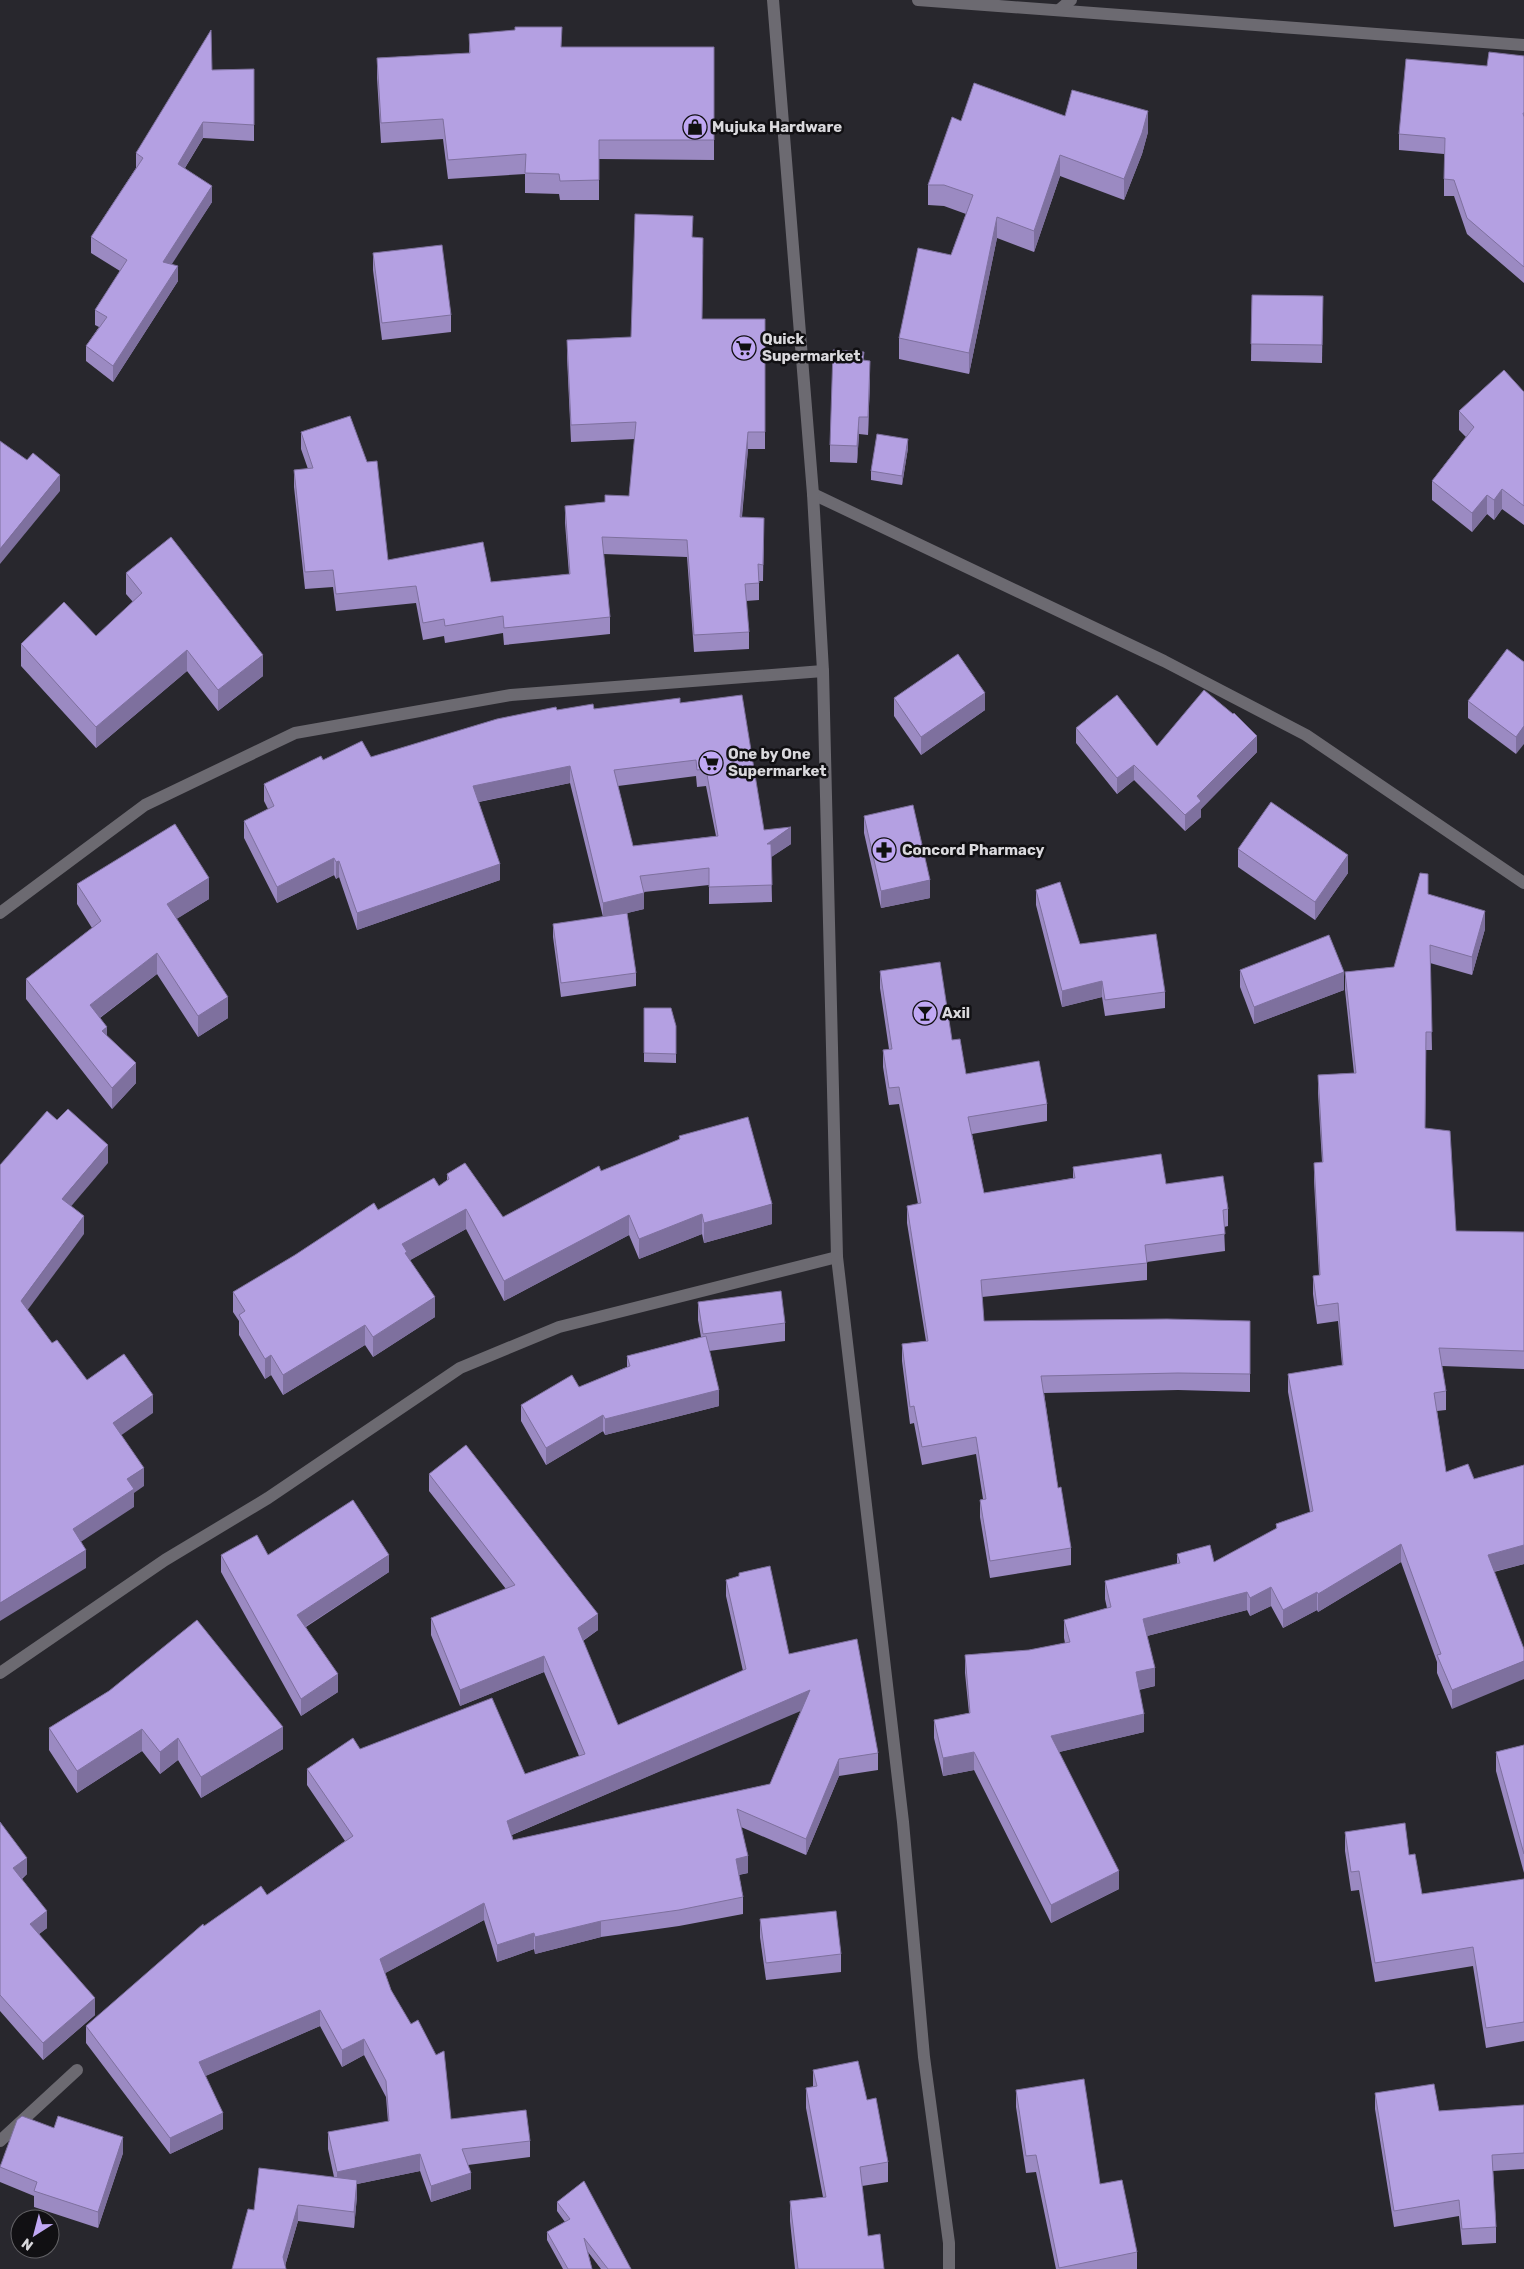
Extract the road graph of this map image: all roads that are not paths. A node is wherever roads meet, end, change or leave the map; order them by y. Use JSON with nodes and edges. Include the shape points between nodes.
{"nodes":[{"id":1,"x":773,"y":0,"type":"edge"},
{"id":2,"x":918,"y":0,"type":"edge"},
{"id":3,"x":1072,"y":0,"type":"edge"},
{"id":4,"x":1060,"y":10,"type":"junction"},
{"id":5,"x":1524,"y":45,"type":"edge"},
{"id":6,"x":813,"y":494,"type":"junction"},
{"id":7,"x":823,"y":670,"type":"junction"},
{"id":8,"x":1524,"y":883,"type":"edge"},
{"id":9,"x":0,"y":913,"type":"edge"},
{"id":10,"x":837,"y":1257,"type":"junction"},
{"id":11,"x":0,"y":1673,"type":"edge"},
{"id":12,"x":77,"y":2070,"type":"dead end"},
{"id":13,"x":0,"y":2141,"type":"edge"},
{"id":14,"x":949,"y":2269,"type":"edge"}],
"edges":[{"from":1,"to":6,"type":"street"},
{"from":2,"to":4,"type":"street"},
{"from":3,"to":4,"type":"street"},
{"from":4,"to":5,"type":"street"},
{"from":6,"to":7,"type":"street"},
{"from":6,"to":8,"type":"street","via":[[1164,661],[1306,735]]},
{"from":7,"to":9,"type":"street","via":[[511,695],[295,733],[145,805]]},
{"from":7,"to":10,"type":"street"},
{"from":10,"to":11,"type":"street","via":[[559,1327],[460,1368],[268,1498],[165,1560]]},
{"from":10,"to":14,"type":"street","via":[[903,1822],[924,2056],[949,2243]]},
{"from":12,"to":13,"type":"street"}]}
